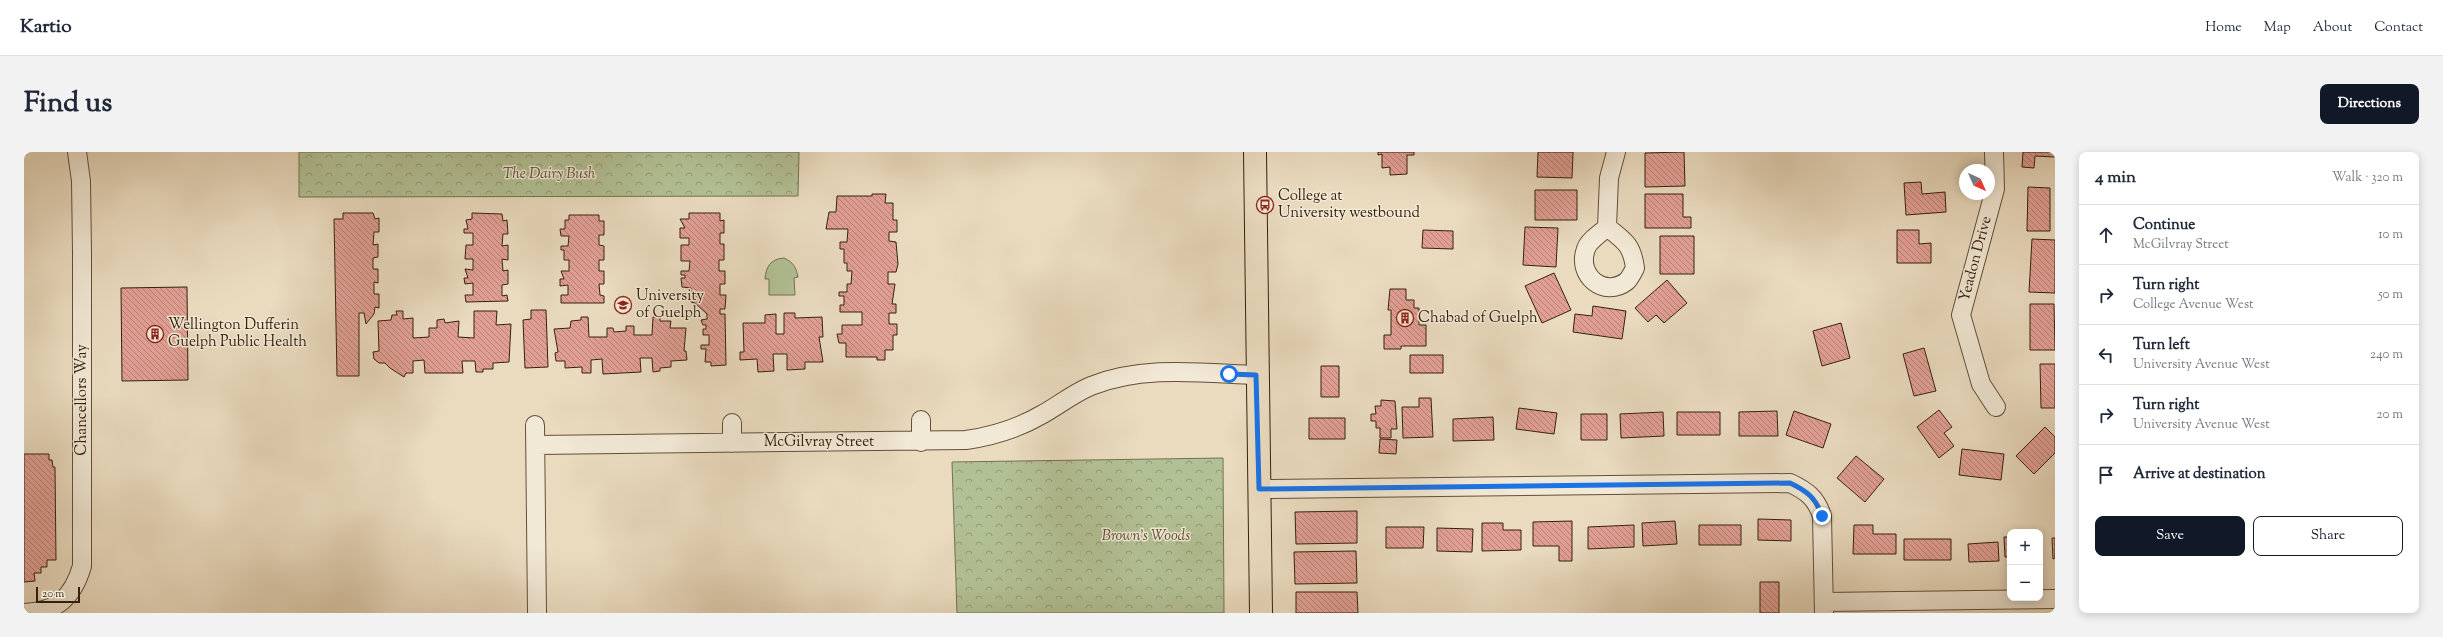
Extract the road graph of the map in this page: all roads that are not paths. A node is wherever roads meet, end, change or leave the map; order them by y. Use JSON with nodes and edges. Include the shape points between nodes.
{"nodes":[{"id":1,"x":78,"y":152,"type":"edge"},
{"id":2,"x":1255,"y":152,"type":"edge"},
{"id":3,"x":1616,"y":152,"type":"edge"},
{"id":4,"x":1994,"y":152,"type":"edge"},
{"id":5,"x":1607,"y":227,"type":"dead end"},
{"id":6,"x":1256,"y":375,"type":"junction"},
{"id":7,"x":1996,"y":407,"type":"dead end"},
{"id":8,"x":921,"y":420,"type":"dead end"},
{"id":9,"x":732,"y":423,"type":"dead end"},
{"id":10,"x":535,"y":425,"type":"dead end"},
{"id":11,"x":921,"y":442,"type":"junction"},
{"id":12,"x":732,"y":443,"type":"junction"},
{"id":13,"x":536,"y":445,"type":"junction"},
{"id":14,"x":1259,"y":489,"type":"junction"},
{"id":15,"x":2055,"y":599,"type":"edge"},
{"id":16,"x":1824,"y":608,"type":"edge"},
{"id":17,"x":24,"y":613,"type":"edge"},
{"id":18,"x":538,"y":613,"type":"edge"},
{"id":19,"x":1261,"y":613,"type":"edge"}],
"edges":[{"from":1,"to":17,"type":"street","name":"Chancellors Way","via":[[82,253],[82,566],[72,592],[61,602],[48,608]]},
{"from":2,"to":6,"type":"main road"},
{"from":3,"to":5,"type":"street","via":[[1609,178]]},
{"from":4,"to":7,"type":"street","name":"Yeadon Drive","via":[[1995,189],[1962,315],[1980,384]]},
{"from":6,"to":11,"type":"street","name":"McGilvray Street","via":[[1156,373],[1122,377],[1086,388],[1032,421],[1006,432],[966,440]]},
{"from":6,"to":14,"type":"main road"},
{"from":8,"to":11,"type":"street"},
{"from":9,"to":12,"type":"street"},
{"from":10,"to":13,"type":"street"},
{"from":11,"to":12,"type":"street","name":"McGilvray Street"},
{"from":12,"to":13,"type":"street","name":"McGilvray Street"},
{"from":13,"to":18,"type":"street"},
{"from":14,"to":16,"type":"street","via":[[1790,483],[1806,490],[1818,504],[1822,516]]},
{"from":14,"to":19,"type":"main road"},
{"from":15,"to":16,"type":"street"}]}
